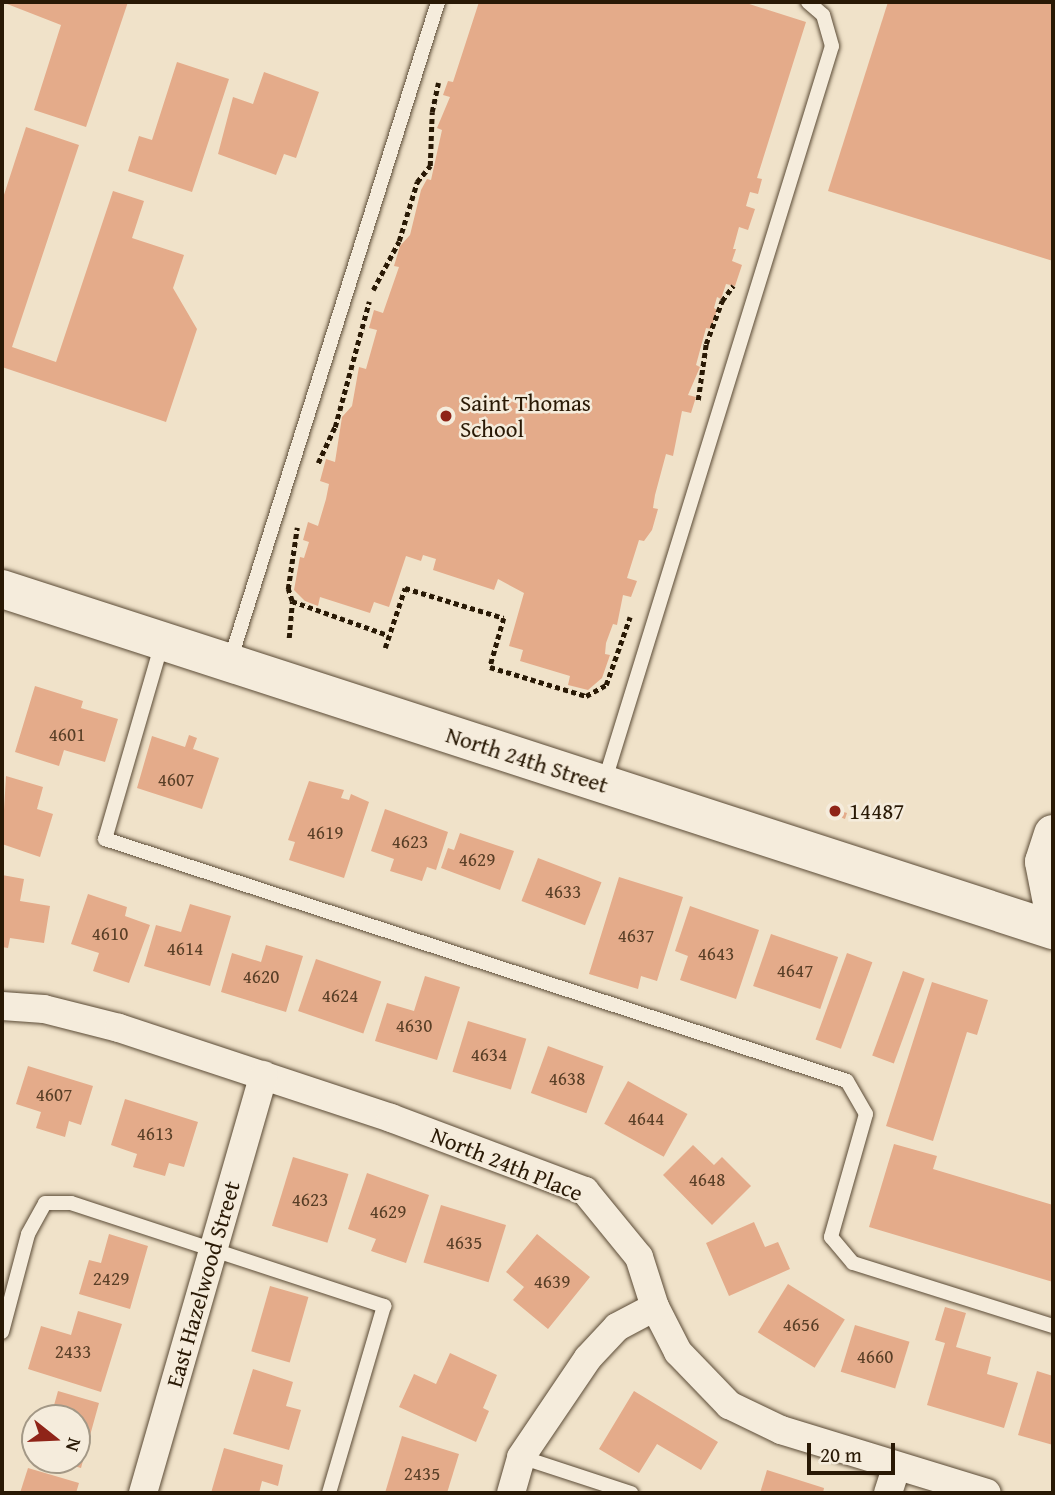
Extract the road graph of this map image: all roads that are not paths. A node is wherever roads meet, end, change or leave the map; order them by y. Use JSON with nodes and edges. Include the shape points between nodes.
{"nodes":[{"id":1,"x":808,"y":2,"type":"edge"},
{"id":2,"x":437,"y":6,"type":"edge"},
{"id":3,"x":2,"y":589,"type":"edge"},
{"id":4,"x":162,"y":643,"type":"junction"},
{"id":5,"x":229,"y":663,"type":"junction"},
{"id":6,"x":604,"y":784,"type":"junction"},
{"id":7,"x":1053,"y":834,"type":"edge"},
{"id":8,"x":1053,"y":908,"type":"edge"},
{"id":9,"x":1053,"y":930,"type":"edge"},
{"id":10,"x":2,"y":1006,"type":"edge"},
{"id":11,"x":264,"y":1075,"type":"junction"},
{"id":12,"x":213,"y":1248,"type":"junction"},
{"id":13,"x":655,"y":1307,"type":"junction"},
{"id":14,"x":1053,"y":1326,"type":"edge"},
{"id":15,"x":2,"y":1332,"type":"edge"},
{"id":16,"x":521,"y":1457,"type":"junction"},
{"id":17,"x":897,"y":1466,"type":"junction"},
{"id":18,"x":143,"y":1493,"type":"edge"},
{"id":19,"x":329,"y":1493,"type":"edge"},
{"id":20,"x":511,"y":1493,"type":"edge"},
{"id":21,"x":631,"y":1493,"type":"edge"},
{"id":22,"x":888,"y":1493,"type":"edge"},
{"id":23,"x":987,"y":1493,"type":"edge"}],
"edges":[{"from":1,"to":6,"type":"lane","via":[[823,15],[832,46]]},
{"from":2,"to":5,"type":"lane"},
{"from":3,"to":4,"type":"main road","name":"North 24th Street"},
{"from":4,"to":5,"type":"main road","name":"North 24th Street"},
{"from":4,"to":14,"type":"lane","via":[[105,839],[847,1081],[866,1114],[831,1237],[853,1263]]},
{"from":5,"to":6,"type":"main road","name":"North 24th Street"},
{"from":6,"to":9,"type":"main road","name":"North 24th Street"},
{"from":7,"to":8,"type":"main road","via":[[1044,862]]},
{"from":10,"to":11,"type":"street","name":"North 24th Place","via":[[80,1017]]},
{"from":11,"to":12,"type":"street","name":"East Hazelwood Street"},
{"from":11,"to":13,"type":"street","name":"North 24th Place","via":[[585,1191],[639,1257]]},
{"from":12,"to":15,"type":"lane","via":[[72,1203],[45,1203],[28,1234]]},
{"from":12,"to":18,"type":"street","name":"East Hazelwood Street"},
{"from":12,"to":19,"type":"lane","via":[[384,1306]]},
{"from":13,"to":16,"type":"street","via":[[617,1327],[588,1358]]},
{"from":13,"to":17,"type":"street","name":"North 24th Place","via":[[678,1352],[729,1405],[781,1430]]},
{"from":16,"to":20,"type":"street"},
{"from":16,"to":21,"type":"lane"},
{"from":17,"to":22,"type":"street"},
{"from":17,"to":23,"type":"street","name":"North 24th Place"}]}
